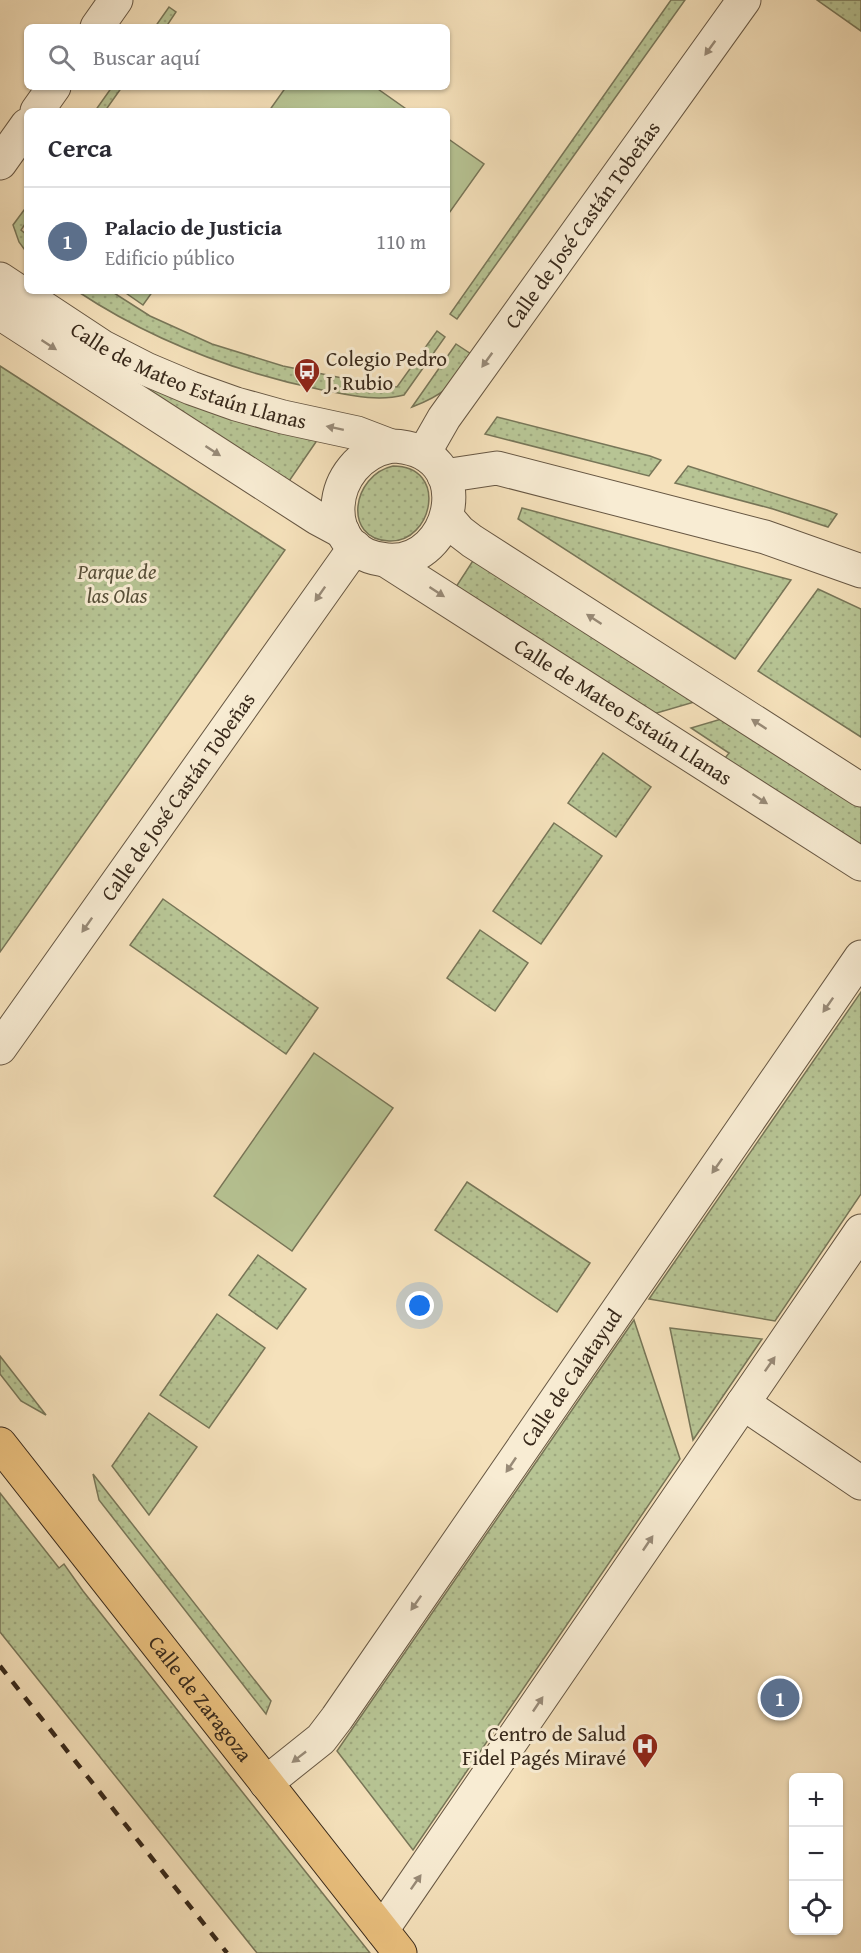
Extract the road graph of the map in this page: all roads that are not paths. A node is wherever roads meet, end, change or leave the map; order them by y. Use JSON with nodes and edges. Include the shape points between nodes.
{"nodes":[{"id":1,"x":116,"y":0,"type":"edge"},
{"id":2,"x":744,"y":0,"type":"edge"},
{"id":3,"x":99,"y":24,"type":"edge"},
{"id":4,"x":52,"y":90,"type":"edge"},
{"id":5,"x":39,"y":108,"type":"edge"},
{"id":6,"x":24,"y":129,"type":"edge"},
{"id":7,"x":0,"y":163,"type":"edge"},
{"id":8,"x":0,"y":279,"type":"edge"},
{"id":9,"x":0,"y":313,"type":"edge"},
{"id":10,"x":391,"y":446,"type":"junction"},
{"id":11,"x":434,"y":464,"type":"junction"},
{"id":12,"x":447,"y":517,"type":"junction"},
{"id":13,"x":349,"y":539,"type":"junction"},
{"id":14,"x":387,"y":561,"type":"junction"},
{"id":15,"x":861,"y":571,"type":"edge"},
{"id":16,"x":861,"y":790,"type":"edge"},
{"id":17,"x":861,"y":864,"type":"edge"},
{"id":18,"x":861,"y":957,"type":"edge"},
{"id":19,"x":0,"y":1048,"type":"edge"},
{"id":20,"x":861,"y":1231,"type":"edge"},
{"id":21,"x":743,"y":1403,"type":"junction"},
{"id":22,"x":0,"y":1444,"type":"edge"},
{"id":23,"x":861,"y":1484,"type":"edge"},
{"id":24,"x":266,"y":1783,"type":"junction"},
{"id":25,"x":391,"y":1941,"type":"edge"}],
"edges":[{"from":1,"to":3,"type":"street"},
{"from":2,"to":11,"type":"street","name":"Calle de José Castán Tobeñas","one_way":true,"via":[[444,418]]},
{"from":4,"to":5,"type":"street"},
{"from":6,"to":7,"type":"street"},
{"from":10,"to":8,"type":"street","name":"Calle de Mateo Estaún Llanas","one_way":true,"via":[[357,433],[236,404],[146,369],[103,347]]},
{"from":9,"to":13,"type":"street","name":"Calle de Mateo Estaún Llanas","one_way":true},
{"from":10,"to":11,"type":"street","via":[[414,448]]},
{"from":10,"to":13,"type":"street","via":[[359,460],[341,486],[337,510]]},
{"from":11,"to":12,"type":"street","via":[[449,489]]},
{"from":11,"to":15,"type":"street","via":[[497,468],[765,537]]},
{"from":12,"to":14,"type":"street","via":[[427,547],[408,557]]},
{"from":16,"to":12,"type":"street","one_way":true,"via":[[472,541]]},
{"from":13,"to":14,"type":"street","via":[[373,558]]},
{"from":13,"to":19,"type":"street","name":"Calle de José Castán Tobeñas","one_way":true},
{"from":14,"to":17,"type":"street","name":"Calle de Mateo Estaún Llanas","one_way":true},
{"from":18,"to":24,"type":"street","name":"Calle de Calatayud","one_way":true,"via":[[337,1718],[321,1739]]},
{"from":21,"to":20,"type":"street","one_way":true},
{"from":21,"to":23,"type":"street"},
{"from":25,"to":21,"type":"street","one_way":true},
{"from":22,"to":24,"type":"main road","name":"Calle de Zaragoza"},
{"from":24,"to":25,"type":"main road","name":"Calle de Zaragoza"}]}
